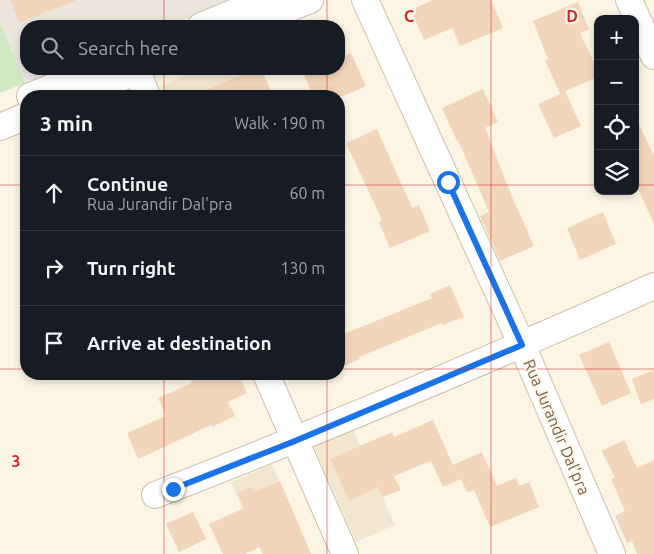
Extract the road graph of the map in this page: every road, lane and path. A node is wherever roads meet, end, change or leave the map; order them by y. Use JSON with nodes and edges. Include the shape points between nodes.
{"nodes":[{"id":1,"x":264,"y":0,"type":"edge"},
{"id":2,"x":310,"y":0,"type":"edge"},
{"id":3,"x":365,"y":0,"type":"edge"},
{"id":4,"x":629,"y":0,"type":"edge"},
{"id":5,"x":216,"y":20,"type":"edge"},
{"id":6,"x":261,"y":20,"type":"edge"},
{"id":7,"x":654,"y":56,"type":"edge"},
{"id":8,"x":83,"y":75,"type":"edge"},
{"id":9,"x":126,"y":75,"type":"edge"},
{"id":10,"x":140,"y":75,"type":"edge"},
{"id":11,"x":46,"y":90,"type":"edge"},
{"id":12,"x":90,"y":90,"type":"edge"},
{"id":13,"x":145,"y":90,"type":"edge"},
{"id":14,"x":20,"y":100,"type":"edge"},
{"id":15,"x":0,"y":108,"type":"edge"},
{"id":16,"x":20,"y":119,"type":"edge"},
{"id":17,"x":0,"y":127,"type":"edge"},
{"id":18,"x":654,"y":286,"type":"edge"},
{"id":19,"x":522,"y":345,"type":"junction"},
{"id":20,"x":269,"y":380,"type":"edge"},
{"id":21,"x":295,"y":441,"type":"junction"},
{"id":22,"x":155,"y":496,"type":"dead end"},
{"id":23,"x":345,"y":554,"type":"edge"},
{"id":24,"x":612,"y":554,"type":"edge"}],
"edges":[{"from":1,"to":5,"type":"street"},
{"from":2,"to":6,"type":"street"},
{"from":3,"to":19,"type":"street","name":"Rua Jurandir Dal'pra"},
{"from":4,"to":7,"type":"street"},
{"from":8,"to":11,"type":"street"},
{"from":9,"to":12,"type":"street"},
{"from":10,"to":13,"type":"street"},
{"from":14,"to":15,"type":"street"},
{"from":16,"to":17,"type":"street"},
{"from":18,"to":19,"type":"street"},
{"from":19,"to":21,"type":"street"},
{"from":19,"to":24,"type":"street","name":"Rua Jurandir Dal'pra"},
{"from":20,"to":21,"type":"street"},
{"from":21,"to":22,"type":"street"},
{"from":21,"to":23,"type":"street"}]}
